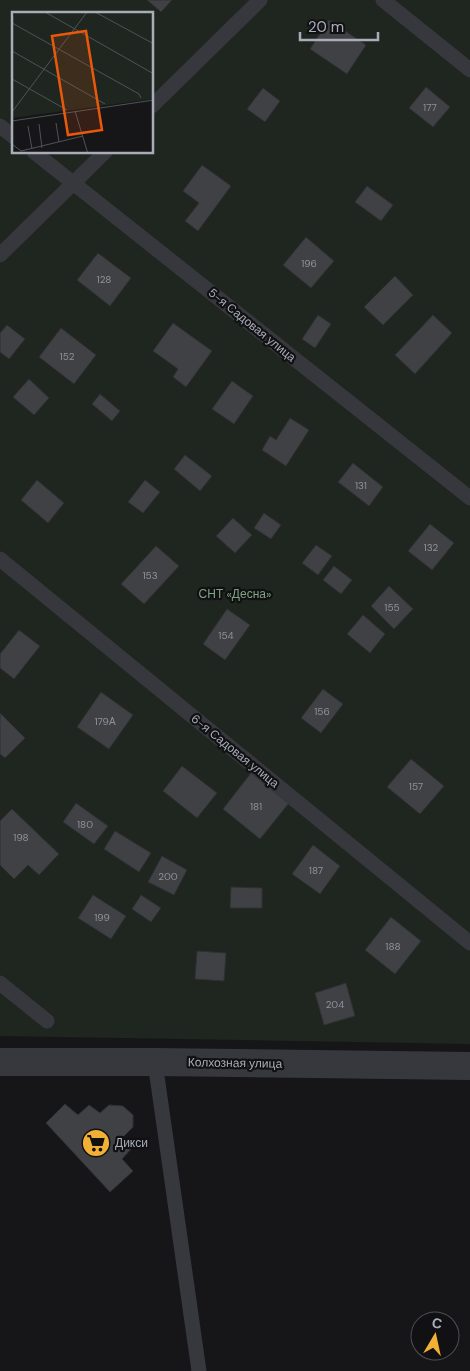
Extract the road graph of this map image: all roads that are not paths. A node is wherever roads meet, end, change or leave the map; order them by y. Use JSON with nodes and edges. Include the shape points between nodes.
{"nodes":[{"id":1,"x":260,"y":0,"type":"edge"},
{"id":2,"x":383,"y":0,"type":"edge"},
{"id":3,"x":470,"y":70,"type":"edge"},
{"id":4,"x":154,"y":104,"type":"edge"},
{"id":5,"x":0,"y":126,"type":"edge"},
{"id":6,"x":12,"y":135,"type":"edge"},
{"id":7,"x":37,"y":154,"type":"edge"},
{"id":8,"x":103,"y":154,"type":"edge"},
{"id":9,"x":74,"y":183,"type":"junction"},
{"id":10,"x":0,"y":255,"type":"edge"},
{"id":11,"x":470,"y":498,"type":"edge"},
{"id":12,"x":0,"y":559,"type":"edge"},
{"id":13,"x":470,"y":943,"type":"edge"},
{"id":14,"x":0,"y":983,"type":"edge"},
{"id":15,"x":47,"y":1021,"type":"dead end"},
{"id":16,"x":0,"y":1062,"type":"edge"},
{"id":17,"x":155,"y":1062,"type":"junction"},
{"id":18,"x":470,"y":1066,"type":"edge"},
{"id":19,"x":199,"y":1371,"type":"edge"}],
"edges":[{"from":1,"to":4,"type":"lane"},
{"from":2,"to":3,"type":"lane"},
{"from":5,"to":6,"type":"lane"},
{"from":7,"to":9,"type":"lane","name":"5-я Садовая улица"},
{"from":8,"to":9,"type":"lane"},
{"from":9,"to":10,"type":"lane"},
{"from":9,"to":11,"type":"lane","name":"5-я Садовая улица"},
{"from":12,"to":13,"type":"lane","name":"6-я Садовая улица"},
{"from":14,"to":15,"type":"lane"},
{"from":16,"to":17,"type":"street","name":"Колхозная улица"},
{"from":17,"to":18,"type":"street","name":"Колхозная улица"},
{"from":17,"to":19,"type":"lane"}]}
